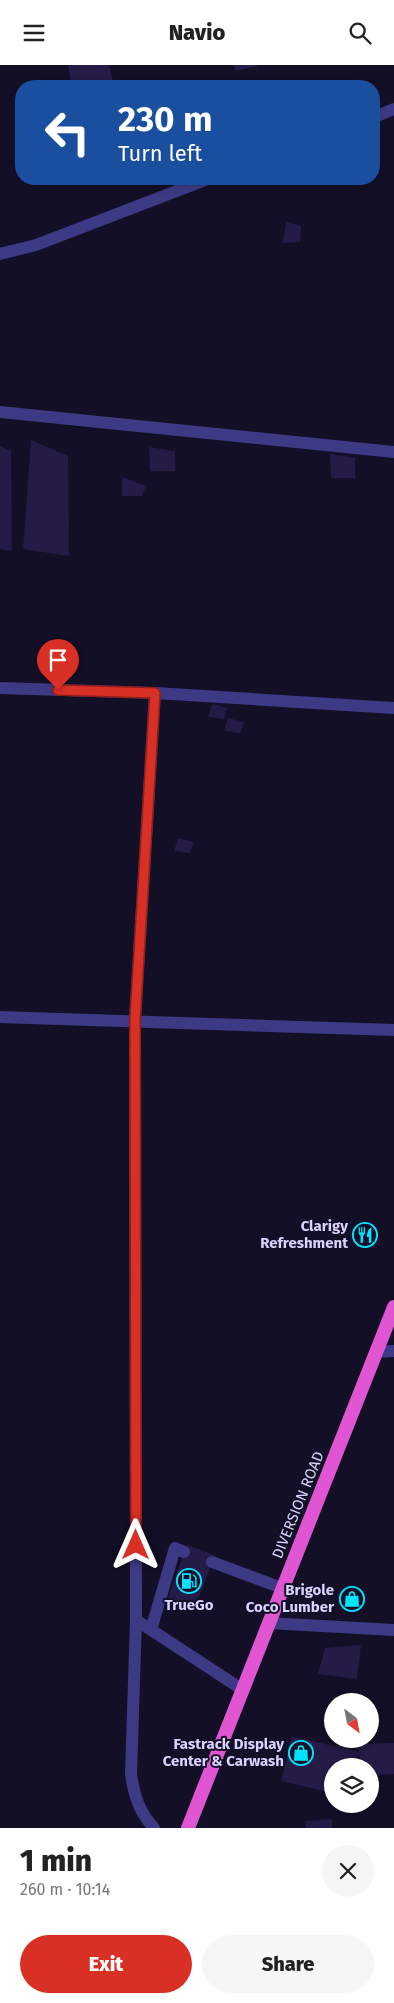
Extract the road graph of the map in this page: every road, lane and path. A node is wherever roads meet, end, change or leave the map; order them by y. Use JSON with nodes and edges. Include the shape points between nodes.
{"nodes":[{"id":1,"x":394,"y":109,"type":"edge"},
{"id":2,"x":380,"y":115,"type":"edge"},
{"id":3,"x":192,"y":185,"type":"edge"},
{"id":4,"x":0,"y":255,"type":"edge"},
{"id":5,"x":0,"y":412,"type":"edge"},
{"id":6,"x":394,"y":452,"type":"edge"},
{"id":7,"x":0,"y":688,"type":"edge"},
{"id":8,"x":155,"y":693,"type":"junction"},
{"id":9,"x":394,"y":708,"type":"edge"},
{"id":10,"x":0,"y":1017,"type":"edge"},
{"id":11,"x":135,"y":1020,"type":"junction"},
{"id":12,"x":394,"y":1031,"type":"edge"},
{"id":13,"x":394,"y":1307,"type":"edge"},
{"id":14,"x":394,"y":1351,"type":"edge"},
{"id":15,"x":376,"y":1352,"type":"junction"},
{"id":16,"x":184,"y":1552,"type":"dead end"},
{"id":17,"x":212,"y":1562,"type":"dead end"},
{"id":18,"x":282,"y":1588,"type":"junction"},
{"id":19,"x":136,"y":1620,"type":"junction"},
{"id":20,"x":268,"y":1623,"type":"junction"},
{"id":21,"x":150,"y":1630,"type":"junction"},
{"id":22,"x":394,"y":1630,"type":"edge"},
{"id":23,"x":243,"y":1690,"type":"junction"},
{"id":24,"x":154,"y":1828,"type":"edge"},
{"id":25,"x":188,"y":1828,"type":"edge"}],
"edges":[{"from":1,"to":2,"type":"street"},
{"from":3,"to":4,"type":"street","via":[[36,245]]},
{"from":5,"to":6,"type":"street"},
{"from":7,"to":8,"type":"street"},
{"from":8,"to":9,"type":"street"},
{"from":8,"to":11,"type":"street"},
{"from":10,"to":11,"type":"street"},
{"from":11,"to":12,"type":"street"},
{"from":11,"to":19,"type":"street"},
{"from":13,"to":15,"type":"highway","name":"DIVERSION ROAD"},
{"from":14,"to":15,"type":"street"},
{"from":15,"to":18,"type":"highway","name":"DIVERSION ROAD"},
{"from":16,"to":21,"type":"street","via":[[175,1548]]},
{"from":17,"to":18,"type":"street"},
{"from":18,"to":20,"type":"highway","name":"DIVERSION ROAD"},
{"from":19,"to":21,"type":"street"},
{"from":19,"to":24,"type":"street","via":[[131,1774],[134,1795]]},
{"from":20,"to":22,"type":"street"},
{"from":20,"to":23,"type":"highway","name":"DIVERSION ROAD"},
{"from":21,"to":23,"type":"street"},
{"from":23,"to":25,"type":"highway","name":"DIVERSION ROAD"}]}
